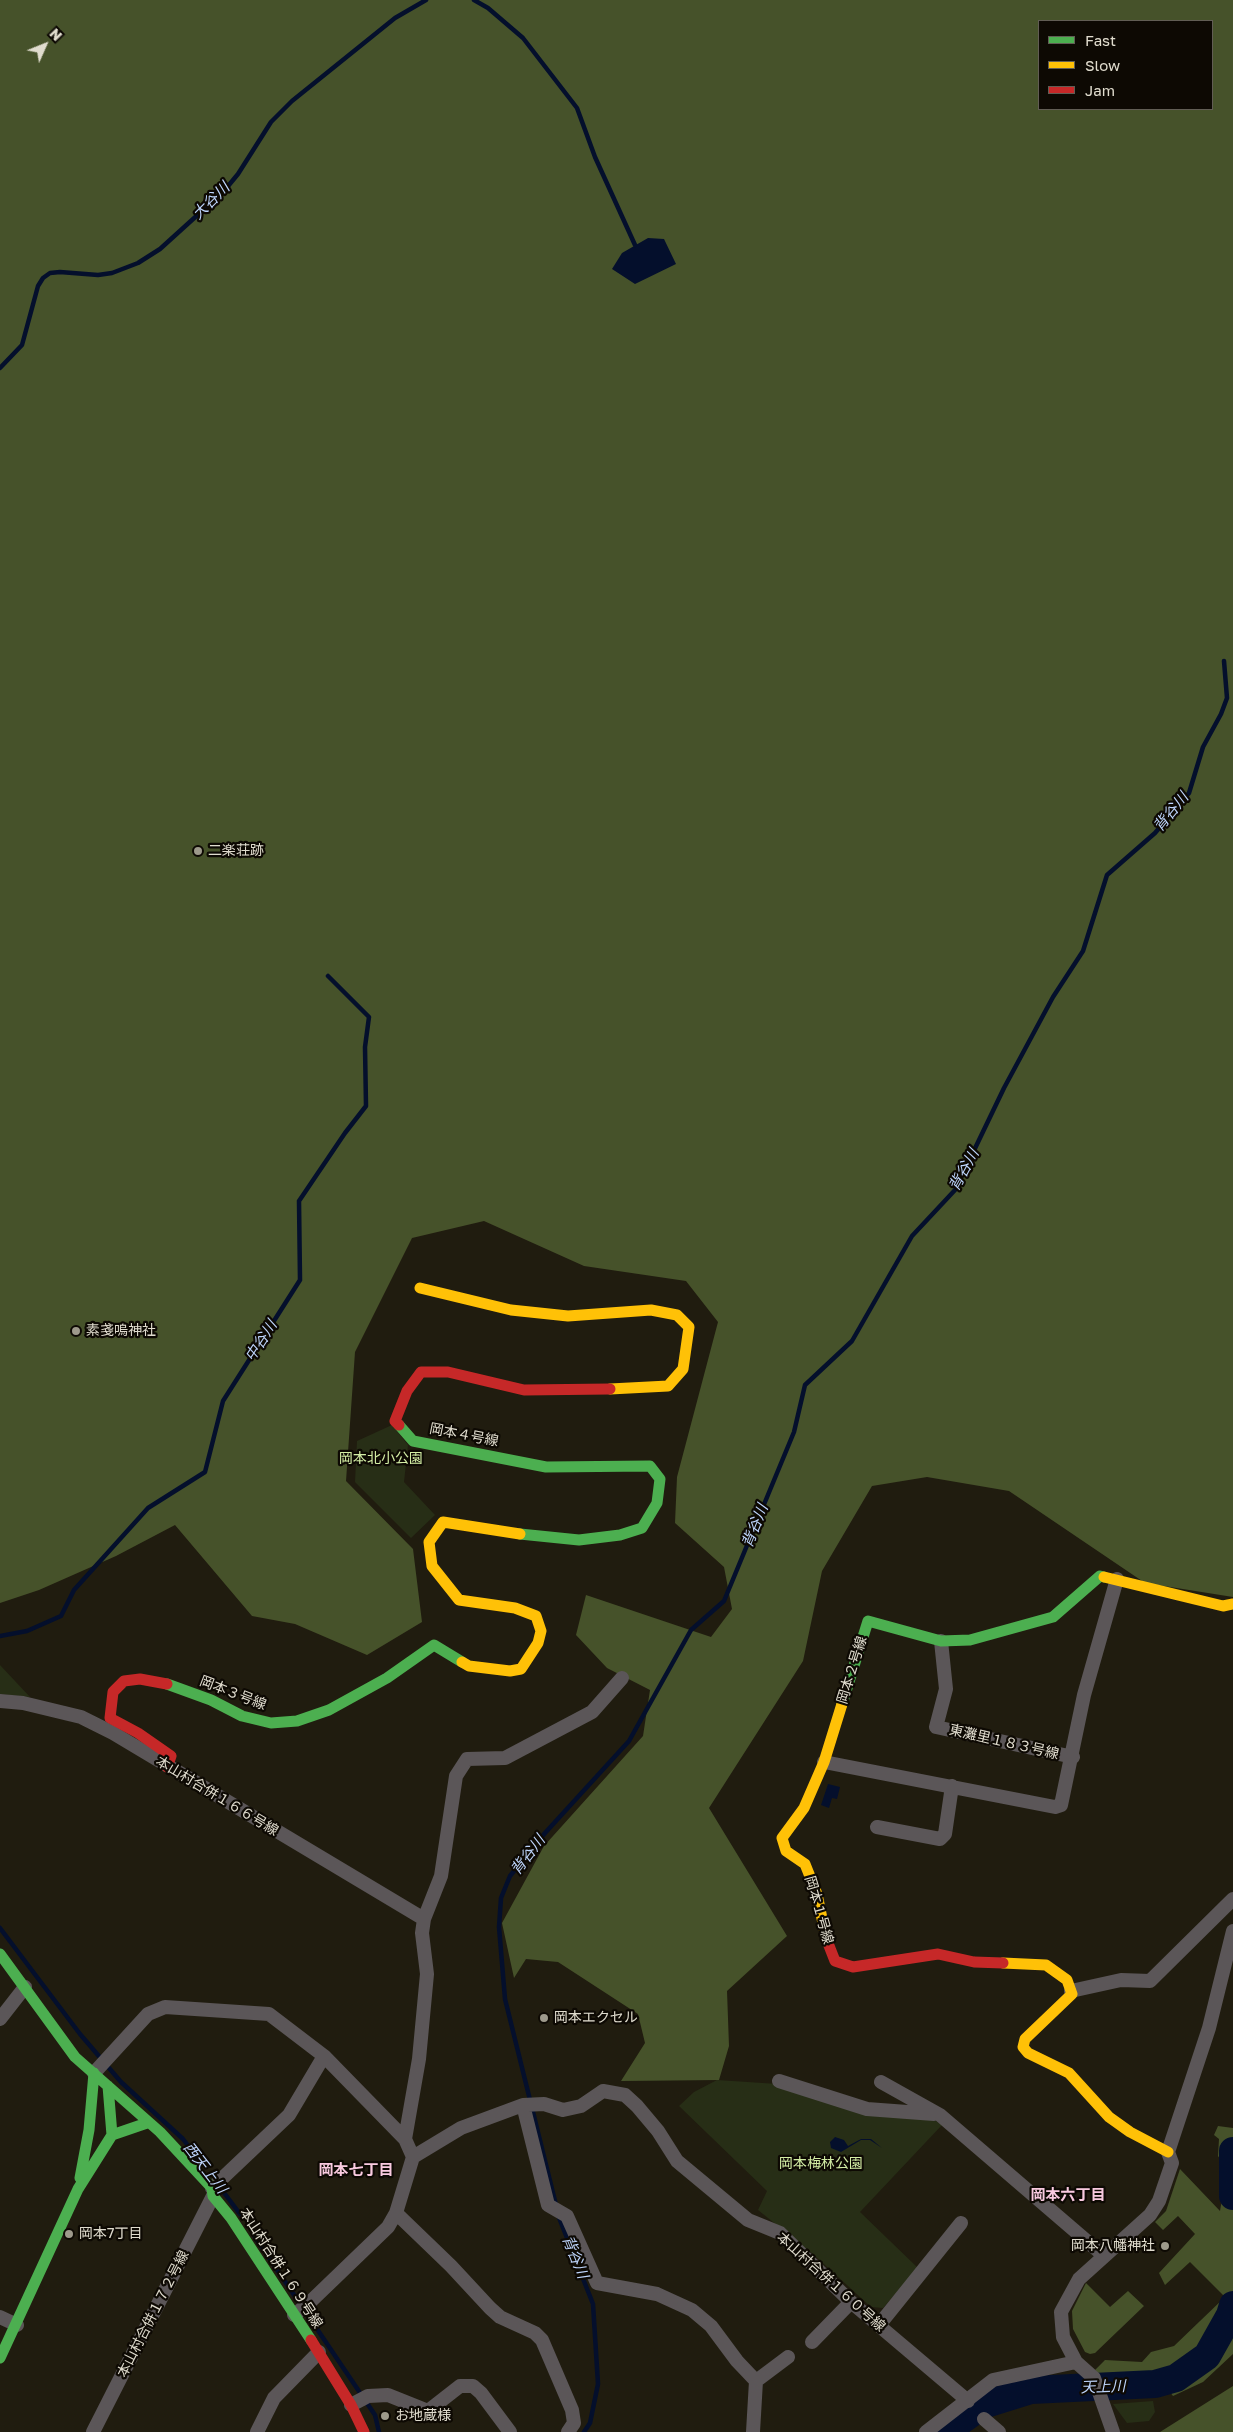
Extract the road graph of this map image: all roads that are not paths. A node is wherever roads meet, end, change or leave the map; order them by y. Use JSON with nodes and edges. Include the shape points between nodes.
{"nodes":[{"id":1,"x":420,"y":1288,"type":"dead end"},
{"id":2,"x":1117,"y":1579,"type":"junction"},
{"id":3,"x":1233,"y":1604,"type":"edge"},
{"id":4,"x":941,"y":1641,"type":"junction"},
{"id":5,"x":522,"y":1669,"type":"joint"},
{"id":6,"x":622,"y":1678,"type":"dead end"},
{"id":7,"x":0,"y":1701,"type":"edge"},
{"id":8,"x":1072,"y":1757,"type":"junction"},
{"id":9,"x":824,"y":1762,"type":"junction"},
{"id":10,"x":167,"y":1767,"type":"junction"},
{"id":11,"x":952,"y":1786,"type":"junction"},
{"id":12,"x":877,"y":1827,"type":"dead end"},
{"id":13,"x":1233,"y":1899,"type":"edge"},
{"id":14,"x":424,"y":1919,"type":"junction"},
{"id":15,"x":1233,"y":1931,"type":"edge"},
{"id":16,"x":0,"y":1954,"type":"edge"},
{"id":17,"x":25,"y":1987,"type":"junction"},
{"id":18,"x":1071,"y":1991,"type":"junction"},
{"id":19,"x":0,"y":2019,"type":"edge"},
{"id":20,"x":324,"y":2056,"type":"junction"},
{"id":21,"x":94,"y":2073,"type":"junction"},
{"id":22,"x":779,"y":2081,"type":"dead end"},
{"id":23,"x":881,"y":2082,"type":"dead end"},
{"id":24,"x":108,"y":2086,"type":"junction"},
{"id":25,"x":523,"y":2105,"type":"junction"},
{"id":26,"x":940,"y":2114,"type":"junction"},
{"id":27,"x":147,"y":2123,"type":"junction"},
{"id":28,"x":112,"y":2135,"type":"junction"},
{"id":29,"x":404,"y":2139,"type":"junction"},
{"id":30,"x":1168,"y":2152,"type":"junction"},
{"id":31,"x":412,"y":2157,"type":"junction"},
{"id":32,"x":78,"y":2190,"type":"junction"},
{"id":33,"x":212,"y":2192,"type":"junction"},
{"id":34,"x":396,"y":2213,"type":"junction"},
{"id":35,"x":961,"y":2223,"type":"dead end"},
{"id":36,"x":1103,"y":2254,"type":"junction"},
{"id":37,"x":851,"y":2302,"type":"junction"},
{"id":38,"x":294,"y":2314,"type":"junction"},
{"id":39,"x":0,"y":2317,"type":"edge"},
{"id":40,"x":17,"y":2325,"type":"junction"},
{"id":41,"x":879,"y":2325,"type":"junction"},
{"id":42,"x":812,"y":2342,"type":"dead end"},
{"id":43,"x":318,"y":2352,"type":"junction"},
{"id":44,"x":788,"y":2357,"type":"dead end"},
{"id":45,"x":0,"y":2358,"type":"edge"},
{"id":46,"x":1076,"y":2362,"type":"junction"},
{"id":47,"x":756,"y":2380,"type":"junction"},
{"id":48,"x":968,"y":2401,"type":"junction"},
{"id":49,"x":351,"y":2405,"type":"junction"},
{"id":50,"x":984,"y":2419,"type":"dead end"},
{"id":51,"x":93,"y":2432,"type":"edge"},
{"id":52,"x":257,"y":2432,"type":"edge"},
{"id":53,"x":364,"y":2432,"type":"edge"},
{"id":54,"x":510,"y":2432,"type":"edge"},
{"id":55,"x":568,"y":2432,"type":"edge"},
{"id":56,"x":753,"y":2432,"type":"edge"},
{"id":57,"x":926,"y":2432,"type":"edge"},
{"id":58,"x":999,"y":2432,"type":"edge"},
{"id":59,"x":1112,"y":2432,"type":"edge"}],
"edges":[{"from":1,"to":5,"type":"street","name":"岡本４号線","via":[[511,1310],[558,1315],[651,1310],[678,1315],[688,1327],[683,1369],[668,1386],[524,1390],[448,1372],[421,1372],[407,1391],[396,1421],[413,1441],[546,1467],[650,1466],[660,1479],[657,1503],[642,1528],[620,1535],[579,1540],[524,1536],[443,1522],[429,1542],[432,1566],[459,1600],[515,1608],[536,1616],[541,1631],[538,1643]]},
{"from":2,"to":3,"type":"street","via":[[1223,1606]]},
{"from":2,"to":4,"type":"street","via":[[1100,1576],[1053,1617],[970,1640]]},
{"from":2,"to":8,"type":"street","via":[[1084,1695]]},
{"from":4,"to":8,"type":"street","name":"東灘里１８３号線","via":[[946,1689],[936,1726]]},
{"from":4,"to":9,"type":"street","name":"岡本２号線","via":[[868,1621]]},
{"from":5,"to":10,"type":"street","name":"岡本３号線","via":[[510,1672],[469,1666],[434,1645],[388,1678],[330,1710],[297,1721],[271,1723],[242,1716],[211,1700],[167,1684],[140,1679],[124,1681],[113,1692],[110,1718],[171,1756]]},
{"from":6,"to":14,"type":"street","via":[[592,1712],[529,1746],[505,1758],[467,1759],[456,1776],[441,1876]]},
{"from":7,"to":10,"type":"street","name":"本山村合併１６６号線","via":[[82,1717]]},
{"from":8,"to":11,"type":"street","via":[[1061,1805],[1058,1806]]},
{"from":9,"to":11,"type":"street"},
{"from":9,"to":18,"type":"street","name":"岡本１号線","via":[[804,1808],[782,1838],[786,1851],[805,1864],[817,1894],[826,1940],[835,1961],[853,1967],[938,1954],[974,1962],[1046,1966],[1067,1980]]},
{"from":10,"to":14,"type":"street","name":"本山村合併１６６号線"},
{"from":11,"to":12,"type":"street","via":[[945,1834],[940,1839]]},
{"from":13,"to":18,"type":"street","via":[[1150,1981],[1121,1980]]},
{"from":14,"to":29,"type":"street","via":[[422,1933],[427,1974],[419,2059]]},
{"from":15,"to":30,"type":"street","via":[[1209,2028]]},
{"from":16,"to":17,"type":"street","name":"本山村合併１６９号線"},
{"from":17,"to":19,"type":"street"},
{"from":17,"to":21,"type":"street","name":"本山村合併１６９号線","via":[[75,2057]]},
{"from":18,"to":30,"type":"street","via":[[1072,1994],[1058,2010],[1025,2039],[1023,2047],[1028,2053],[1068,2073],[1109,2117]]},
{"from":20,"to":21,"type":"street","via":[[269,2014],[165,2007],[148,2014]]},
{"from":20,"to":29,"type":"street"},
{"from":20,"to":33,"type":"street","via":[[289,2115]]},
{"from":21,"to":24,"type":"street","name":"本山村合併１６９号線"},
{"from":21,"to":32,"type":"street","via":[[89,2130]]},
{"from":22,"to":26,"type":"street","via":[[867,2109]]},
{"from":23,"to":26,"type":"street"},
{"from":24,"to":27,"type":"street","name":"本山村合併１６９号線"},
{"from":24,"to":28,"type":"street"},
{"from":25,"to":31,"type":"street","name":"本山村合併１６０号線","via":[[461,2128]]},
{"from":25,"to":37,"type":"street","name":"本山村合併１６０号線","via":[[544,2104],[563,2110],[581,2106],[603,2091],[624,2095],[638,2106],[677,2161],[748,2220],[780,2233]]},
{"from":25,"to":47,"type":"street","via":[[548,2205],[567,2216],[597,2283],[657,2294],[692,2310],[711,2326]]},
{"from":26,"to":36,"type":"street"},
{"from":27,"to":28,"type":"street"},
{"from":27,"to":33,"type":"street","name":"本山村合併１６９号線","via":[[160,2132]]},
{"from":28,"to":32,"type":"street"},
{"from":29,"to":31,"type":"street"},
{"from":30,"to":36,"type":"street","via":[[1172,2164],[1159,2201],[1150,2215]]},
{"from":31,"to":34,"type":"street"},
{"from":32,"to":40,"type":"street"},
{"from":33,"to":38,"type":"street","name":"本山村合併１６９号線"},
{"from":33,"to":51,"type":"street","name":"本山村合併１７２号線"},
{"from":34,"to":38,"type":"street","via":[[388,2227]]},
{"from":34,"to":55,"type":"street","via":[[500,2317],[535,2333],[542,2340],[572,2410],[574,2423]]},
{"from":35,"to":41,"type":"street"},
{"from":36,"to":46,"type":"street","via":[[1079,2279],[1061,2312],[1063,2337]]},
{"from":37,"to":41,"type":"street","name":"本山村合併１６０号線"},
{"from":37,"to":42,"type":"street"},
{"from":38,"to":43,"type":"street","name":"本山村合併１６９号線"},
{"from":39,"to":40,"type":"street"},
{"from":40,"to":45,"type":"street"},
{"from":41,"to":48,"type":"street","name":"本山村合併１６０号線"},
{"from":43,"to":49,"type":"street","name":"本山村合併１６９号線"},
{"from":43,"to":52,"type":"street","via":[[274,2398]]},
{"from":44,"to":47,"type":"street"},
{"from":46,"to":48,"type":"street","via":[[993,2380]]},
{"from":46,"to":59,"type":"street","via":[[1094,2378]]},
{"from":47,"to":56,"type":"street"},
{"from":48,"to":57,"type":"street"},
{"from":49,"to":53,"type":"street","name":"本山村合併１６９号線"},
{"from":49,"to":54,"type":"street","via":[[368,2396],[388,2395],[428,2410],[460,2386],[473,2386],[482,2393]]},
{"from":50,"to":58,"type":"street"}]}
